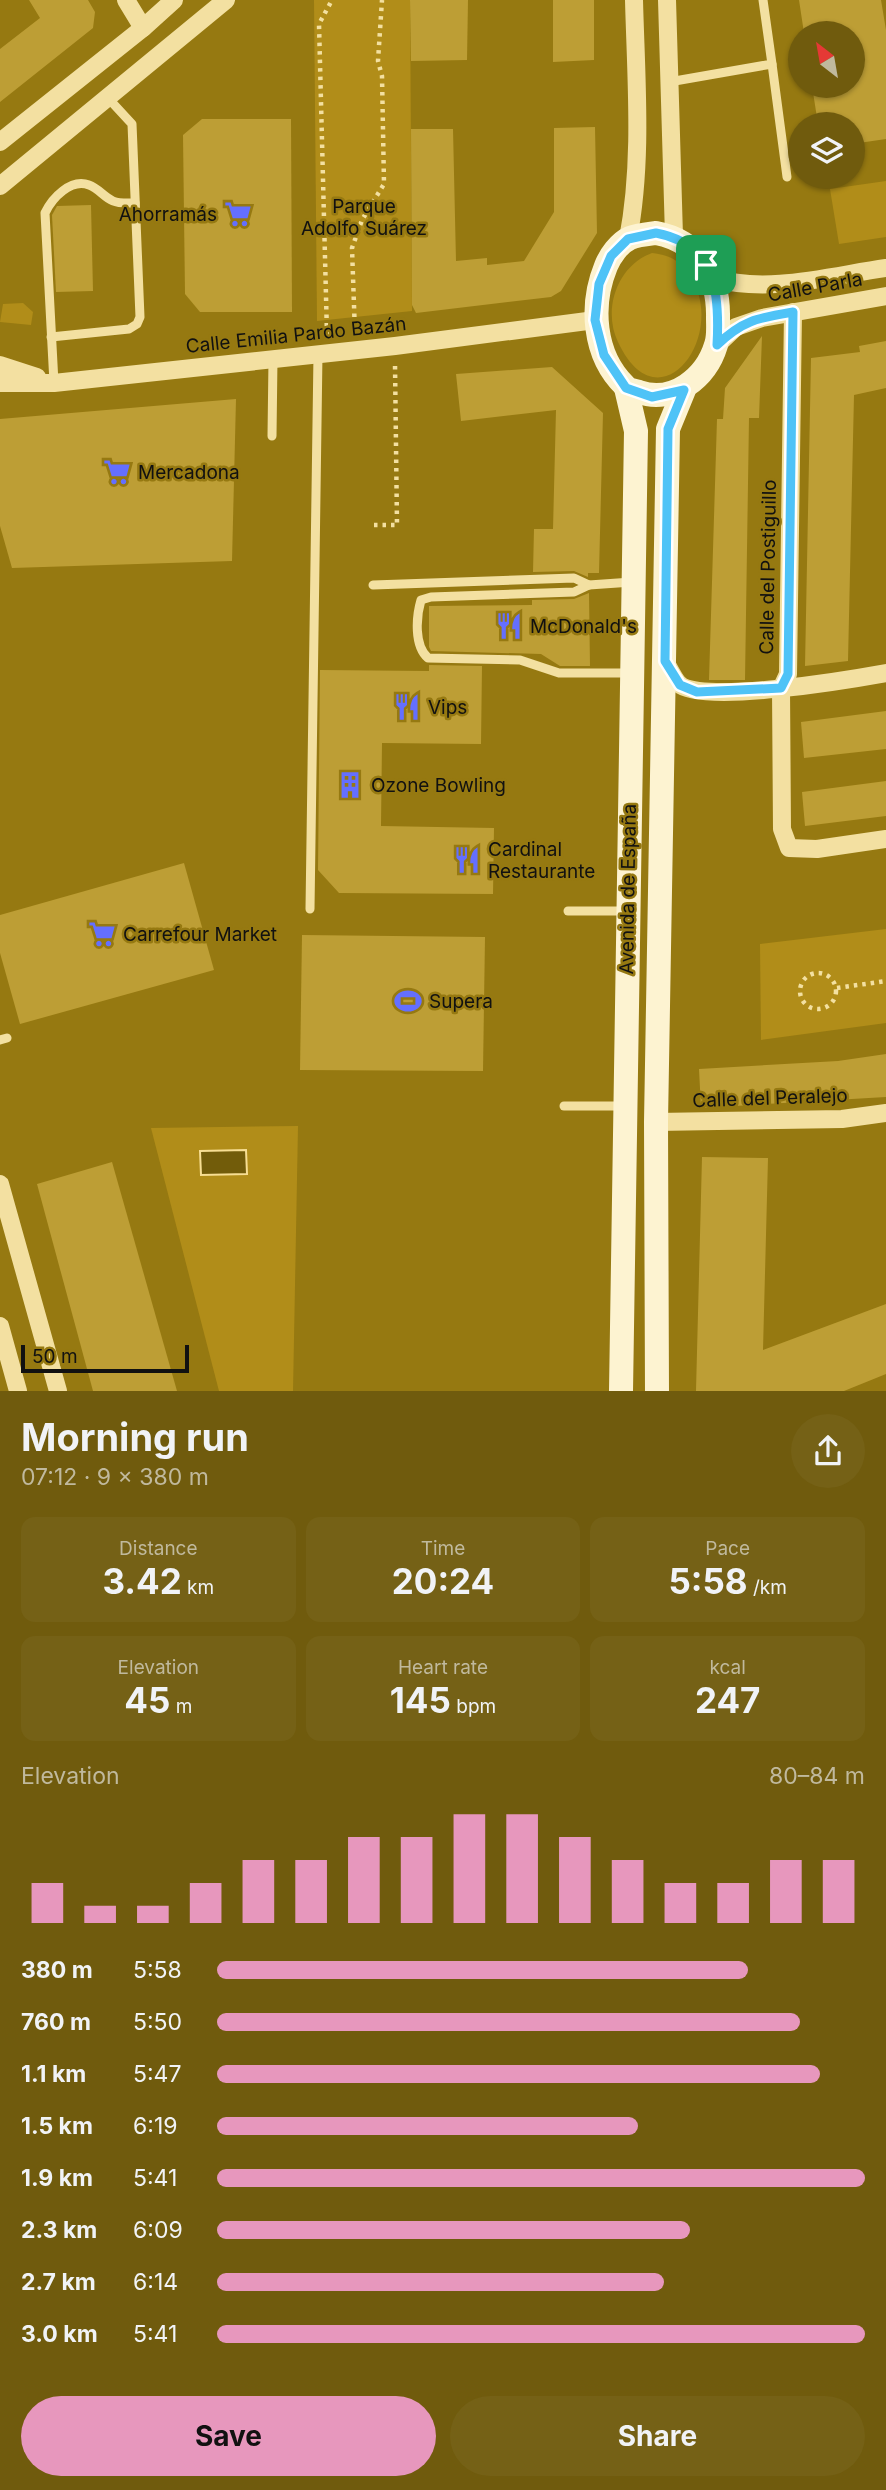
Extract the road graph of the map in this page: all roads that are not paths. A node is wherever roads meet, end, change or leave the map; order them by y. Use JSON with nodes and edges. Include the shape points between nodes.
{"nodes":[{"id":1,"x":126,"y":0,"type":"edge"},
{"id":2,"x":174,"y":0,"type":"edge"},
{"id":3,"x":226,"y":0,"type":"edge"},
{"id":4,"x":634,"y":0,"type":"edge"},
{"id":5,"x":667,"y":0,"type":"edge"},
{"id":6,"x":763,"y":0,"type":"edge"},
{"id":7,"x":144,"y":28,"type":"junction"},
{"id":8,"x":772,"y":64,"type":"junction"},
{"id":9,"x":669,"y":82,"type":"junction"},
{"id":10,"x":108,"y":98,"type":"junction"},
{"id":11,"x":0,"y":142,"type":"edge"},
{"id":12,"x":18,"y":172,"type":"junction"},
{"id":13,"x":787,"y":177,"type":"dead end"},
{"id":14,"x":0,"y":186,"type":"edge"},
{"id":15,"x":0,"y":195,"type":"edge"},
{"id":16,"x":135,"y":203,"type":"junction"},
{"id":17,"x":674,"y":236,"type":"junction"},
{"id":18,"x":628,"y":239,"type":"junction"},
{"id":19,"x":886,"y":268,"type":"edge"},
{"id":20,"x":713,"y":278,"type":"junction"},
{"id":21,"x":886,"y":296,"type":"edge"},
{"id":22,"x":793,"y":312,"type":"junction"},
{"id":23,"x":595,"y":320,"type":"junction"},
{"id":24,"x":51,"y":337,"type":"junction"},
{"id":25,"x":717,"y":345,"type":"junction"},
{"id":26,"x":323,"y":353,"type":"junction"},
{"id":27,"x":273,"y":359,"type":"junction"},
{"id":28,"x":0,"y":365,"type":"edge"},
{"id":29,"x":0,"y":383,"type":"edge"},
{"id":30,"x":54,"y":383,"type":"junction"},
{"id":31,"x":626,"y":388,"type":"junction"},
{"id":32,"x":684,"y":390,"type":"junction"},
{"id":33,"x":272,"y":436,"type":"dead end"},
{"id":34,"x":634,"y":582,"type":"junction"},
{"id":35,"x":373,"y":585,"type":"dead end"},
{"id":36,"x":589,"y":585,"type":"junction"},
{"id":37,"x":665,"y":661,"type":"junction"},
{"id":38,"x":632,"y":673,"type":"junction"},
{"id":39,"x":886,"y":673,"type":"edge"},
{"id":40,"x":781,"y":688,"type":"junction"},
{"id":41,"x":886,"y":839,"type":"edge"},
{"id":42,"x":310,"y":909,"type":"dead end"},
{"id":43,"x":568,"y":911,"type":"dead end"},
{"id":44,"x":627,"y":911,"type":"junction"},
{"id":45,"x":564,"y":1106,"type":"dead end"},
{"id":46,"x":625,"y":1106,"type":"junction"},
{"id":47,"x":886,"y":1113,"type":"edge"},
{"id":48,"x":656,"y":1122,"type":"junction"},
{"id":49,"x":0,"y":1184,"type":"edge"},
{"id":50,"x":0,"y":1326,"type":"edge"},
{"id":51,"x":18,"y":1391,"type":"edge"},
{"id":52,"x":58,"y":1391,"type":"edge"},
{"id":53,"x":621,"y":1391,"type":"edge"},
{"id":54,"x":657,"y":1391,"type":"edge"}],
"edges":[{"from":1,"to":7,"type":"street"},
{"from":2,"to":7,"type":"street"},
{"from":3,"to":10,"type":"street"},
{"from":4,"to":18,"type":"street","via":[[637,135]]},
{"from":5,"to":9,"type":"street"},
{"from":6,"to":8,"type":"lane"},
{"from":7,"to":11,"type":"street"},
{"from":8,"to":9,"type":"lane"},
{"from":8,"to":13,"type":"lane"},
{"from":9,"to":17,"type":"street"},
{"from":10,"to":12,"type":"street"},
{"from":10,"to":16,"type":"lane","via":[[132,124]]},
{"from":12,"to":14,"type":"street"},
{"from":12,"to":15,"type":"street"},
{"from":16,"to":24,"type":"lane","via":[[137,324],[128,329]]},
{"from":16,"to":24,"type":"lane","via":[[110,200],[91,185],[80,183],[49,204],[45,213]]},
{"from":17,"to":18,"type":"street","via":[[656,233]]},
{"from":17,"to":20,"type":"street","via":[[691,247]]},
{"from":18,"to":23,"type":"street","via":[[611,256],[599,284]]},
{"from":19,"to":20,"type":"street","name":"Calle Parla","via":[[760,285],[736,285]]},
{"from":20,"to":25,"type":"street","via":[[718,298]]},
{"from":21,"to":22,"type":"street","name":"Calle Parla"},
{"from":22,"to":25,"type":"street","name":"Calle Parla","via":[[736,327]]},
{"from":22,"to":40,"type":"street","name":"Calle del Postiguillo","via":[[788,674]]},
{"from":23,"to":26,"type":"street","name":"Calle Emilia Pardo Bazán"},
{"from":23,"to":31,"type":"street","via":[[604,355]]},
{"from":24,"to":30,"type":"lane"},
{"from":25,"to":32,"type":"street"},
{"from":26,"to":27,"type":"street","name":"Calle Emilia Pardo Bazán"},
{"from":26,"to":42,"type":"lane"},
{"from":27,"to":30,"type":"street","name":"Calle Emilia Pardo Bazán"},
{"from":27,"to":33,"type":"lane"},
{"from":28,"to":30,"type":"street"},
{"from":29,"to":30,"type":"street","name":"Calle Emilia Pardo Bazán"},
{"from":31,"to":32,"type":"street","via":[[652,397]]},
{"from":31,"to":34,"type":"street","name":"Avenida de España","via":[[636,430]]},
{"from":32,"to":37,"type":"street","name":"Avenida de España","via":[[668,429]]},
{"from":34,"to":36,"type":"lane"},
{"from":34,"to":38,"type":"street","name":"Avenida de España"},
{"from":35,"to":36,"type":"lane","via":[[574,578]]},
{"from":36,"to":38,"type":"lane","via":[[575,592],[421,600],[422,653],[428,658],[520,660],[559,673]]},
{"from":37,"to":40,"type":"street","via":[[680,685],[697,692]]},
{"from":37,"to":48,"type":"street","name":"Avenida de España"},
{"from":38,"to":44,"type":"street","name":"Avenida de España"},
{"from":39,"to":40,"type":"street"},
{"from":40,"to":41,"type":"street","name":"Calle del Postiguillo","via":[[782,829],[789,848],[817,849]]},
{"from":43,"to":44,"type":"lane"},
{"from":44,"to":46,"type":"street","name":"Avenida de España"},
{"from":45,"to":46,"type":"lane"},
{"from":46,"to":53,"type":"street","name":"Avenida de España"},
{"from":47,"to":48,"type":"street","name":"Calle del Peralejo","via":[[842,1119]]},
{"from":48,"to":54,"type":"street","name":"Avenida de España"},
{"from":49,"to":52,"type":"street"},
{"from":50,"to":51,"type":"street"}]}
